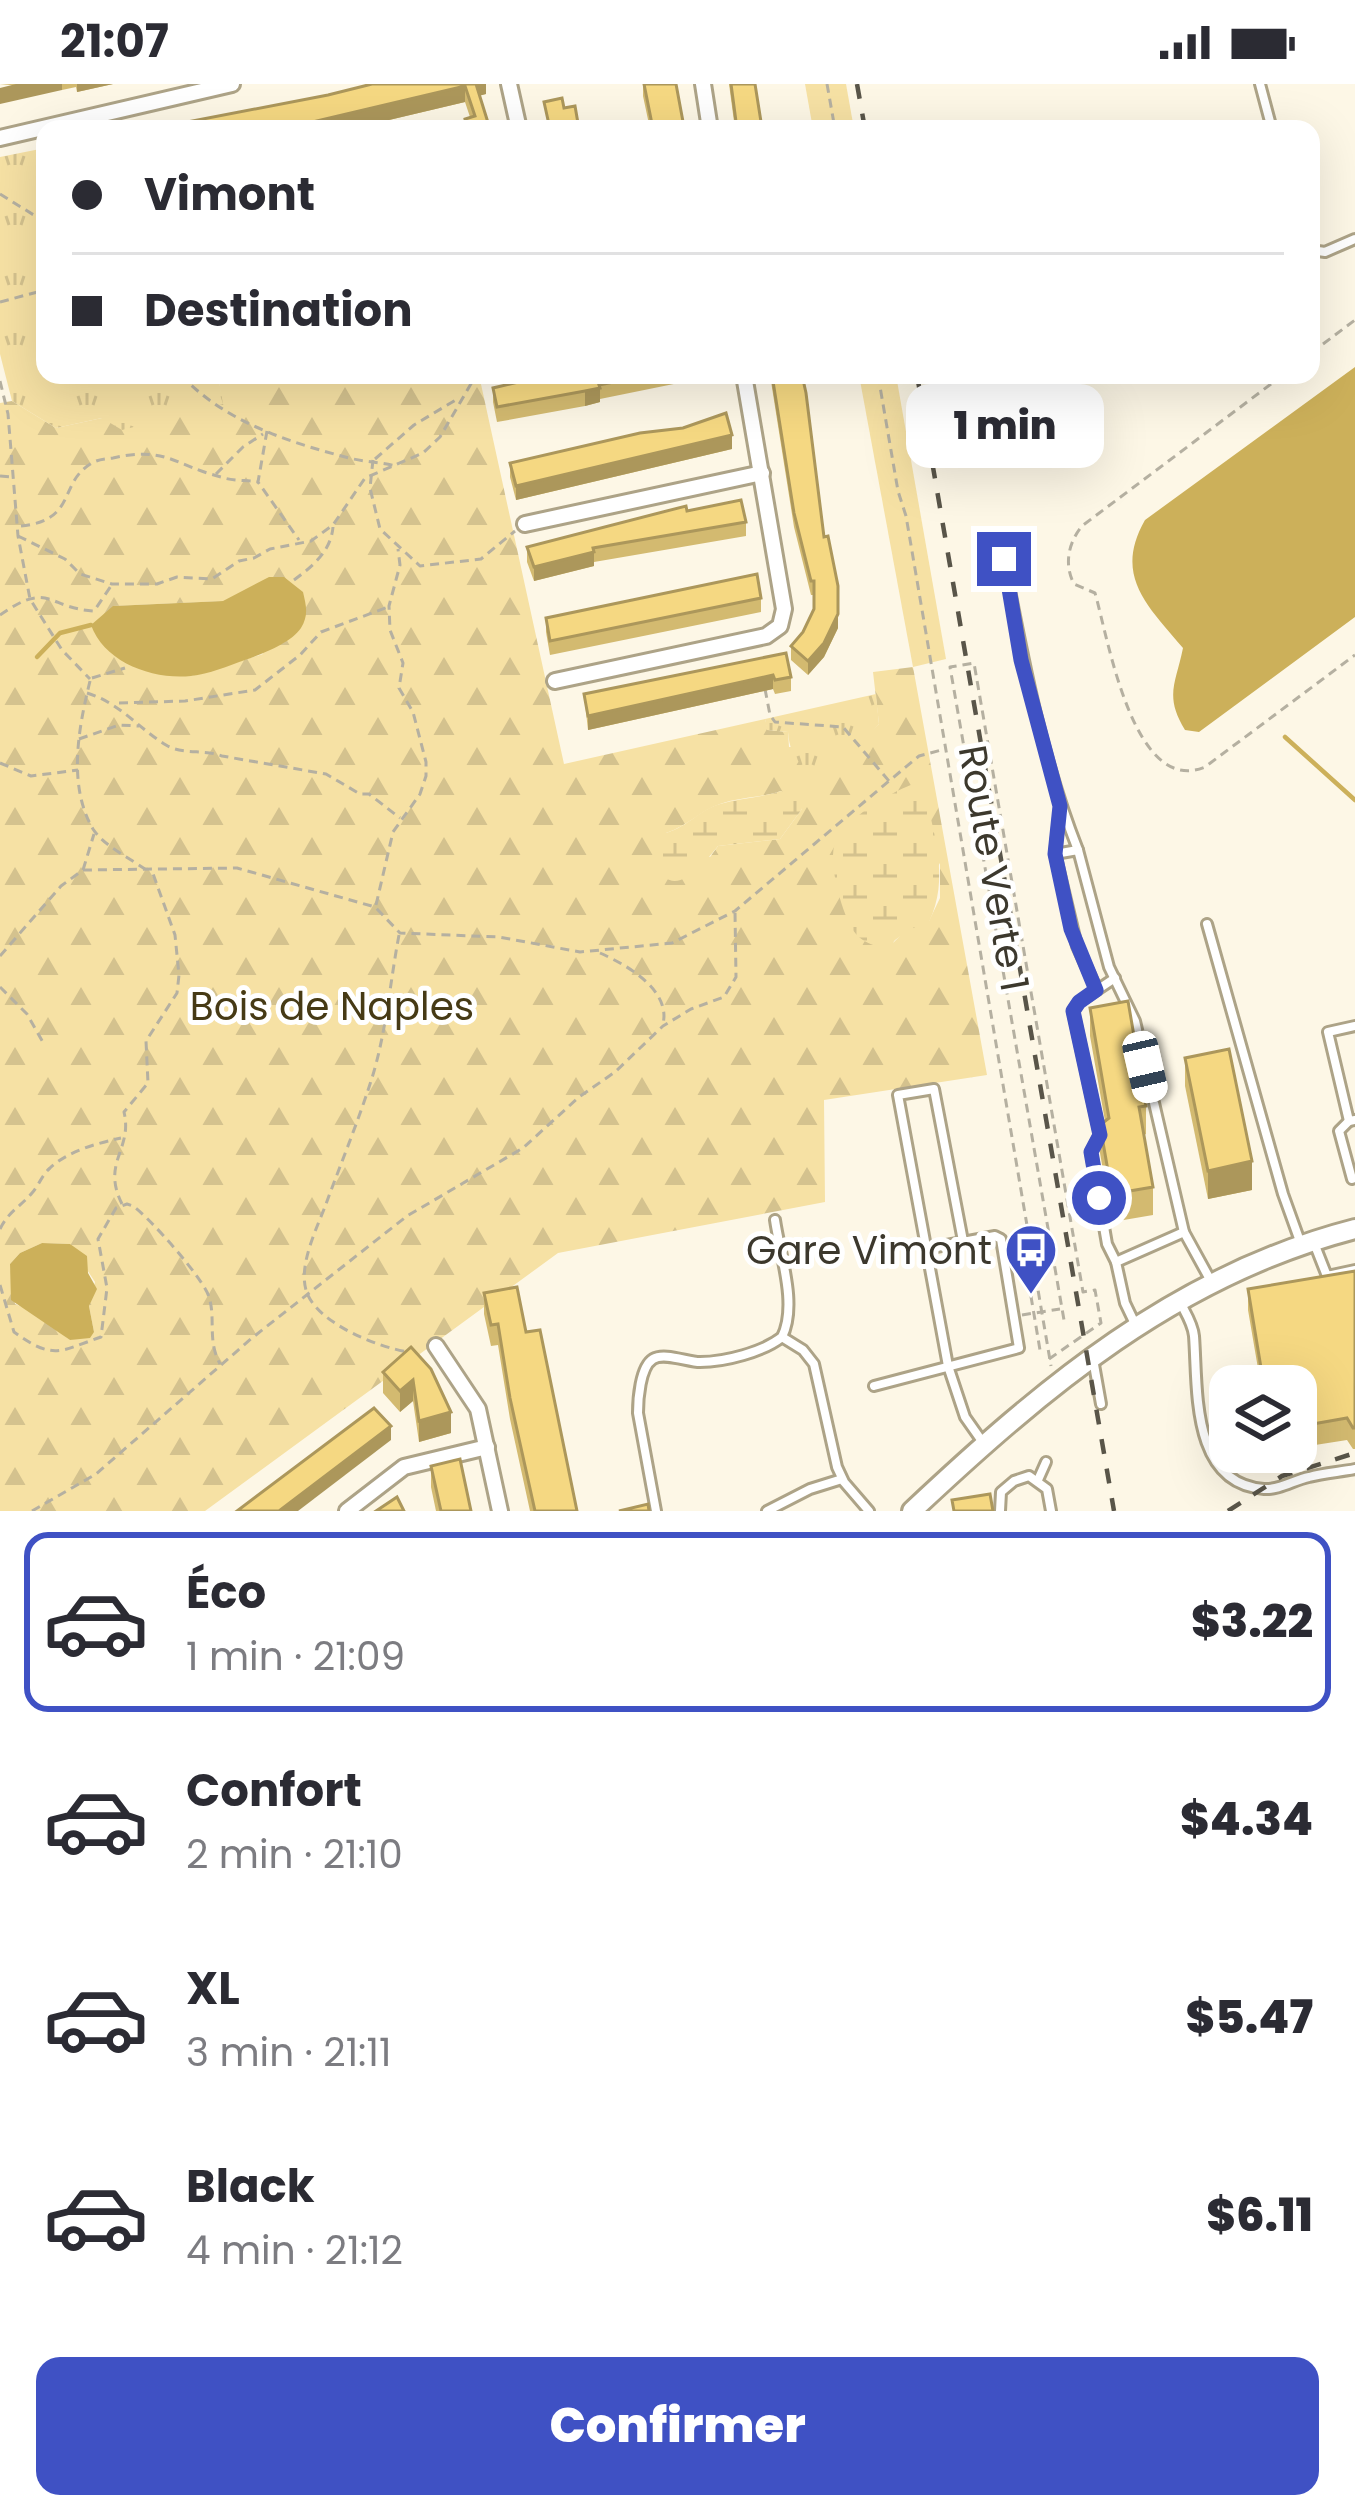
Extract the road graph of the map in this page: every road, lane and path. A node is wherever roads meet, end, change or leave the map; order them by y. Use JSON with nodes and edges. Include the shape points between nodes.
{"nodes":[{"id":1,"x":232,"y":84,"type":"edge"},
{"id":2,"x":509,"y":84,"type":"edge"},
{"id":3,"x":703,"y":84,"type":"edge"},
{"id":4,"x":827,"y":84,"type":"edge"},
{"id":5,"x":1259,"y":84,"type":"edge"},
{"id":6,"x":77,"y":120,"type":"edge"},
{"id":7,"x":517,"y":120,"type":"edge"},
{"id":8,"x":709,"y":120,"type":"edge"},
{"id":9,"x":833,"y":120,"type":"edge"},
{"id":10,"x":1269,"y":120,"type":"edge"},
{"id":11,"x":36,"y":130,"type":"edge"},
{"id":12,"x":0,"y":138,"type":"edge"},
{"id":13,"x":0,"y":194,"type":"edge"},
{"id":14,"x":36,"y":216,"type":"edge"},
{"id":15,"x":1355,"y":238,"type":"edge"},
{"id":16,"x":1320,"y":251,"type":"edge"},
{"id":17,"x":36,"y":292,"type":"edge"},
{"id":18,"x":0,"y":302,"type":"edge"},
{"id":19,"x":1355,"y":320,"type":"edge"},
{"id":20,"x":1320,"y":346,"type":"edge"},
{"id":21,"x":0,"y":382,"type":"edge"},
{"id":22,"x":190,"y":384,"type":"edge"},
{"id":23,"x":473,"y":384,"type":"edge"},
{"id":24,"x":746,"y":384,"type":"edge"},
{"id":25,"x":880,"y":384,"type":"edge"},
{"id":26,"x":1271,"y":384,"type":"edge"},
{"id":27,"x":464,"y":394,"type":"junction"},
{"id":28,"x":459,"y":404,"type":"junction"},
{"id":29,"x":444,"y":407,"type":"junction"},
{"id":30,"x":267,"y":430,"type":"junction"},
{"id":31,"x":373,"y":460,"type":"junction"},
{"id":32,"x":396,"y":466,"type":"junction"},
{"id":33,"x":373,"y":473,"type":"junction"},
{"id":34,"x":762,"y":473,"type":"junction"},
{"id":35,"x":215,"y":475,"type":"junction"},
{"id":36,"x":0,"y":476,"type":"edge"},
{"id":37,"x":14,"y":477,"type":"junction"},
{"id":38,"x":258,"y":482,"type":"junction"},
{"id":39,"x":525,"y":524,"type":"joint"},
{"id":40,"x":333,"y":525,"type":"junction"},
{"id":41,"x":19,"y":526,"type":"junction"},
{"id":42,"x":18,"y":536,"type":"junction"},
{"id":43,"x":300,"y":542,"type":"junction"},
{"id":44,"x":398,"y":549,"type":"junction"},
{"id":45,"x":1004,"y":559,"type":"dead end"},
{"id":46,"x":294,"y":580,"type":"dead end"},
{"id":47,"x":112,"y":584,"type":"junction"},
{"id":48,"x":30,"y":599,"type":"junction"},
{"id":49,"x":389,"y":606,"type":"junction"},
{"id":50,"x":0,"y":615,"type":"edge"},
{"id":51,"x":1355,"y":655,"type":"edge"},
{"id":52,"x":125,"y":668,"type":"dead end"},
{"id":53,"x":761,"y":670,"type":"edge"},
{"id":54,"x":90,"y":679,"type":"junction"},
{"id":55,"x":555,"y":681,"type":"dead end"},
{"id":56,"x":87,"y":693,"type":"junction"},
{"id":57,"x":115,"y":704,"type":"junction"},
{"id":58,"x":141,"y":725,"type":"junction"},
{"id":59,"x":79,"y":740,"type":"junction"},
{"id":60,"x":947,"y":748,"type":"junction"},
{"id":61,"x":0,"y":763,"type":"edge"},
{"id":62,"x":80,"y":770,"type":"junction"},
{"id":63,"x":889,"y":781,"type":"junction"},
{"id":64,"x":1060,"y":806,"type":"junction"},
{"id":65,"x":402,"y":819,"type":"junction"},
{"id":66,"x":94,"y":832,"type":"junction"},
{"id":67,"x":1078,"y":850,"type":"junction"},
{"id":68,"x":1055,"y":854,"type":"junction"},
{"id":69,"x":148,"y":869,"type":"junction"},
{"id":70,"x":83,"y":870,"type":"junction"},
{"id":71,"x":375,"y":907,"type":"junction"},
{"id":72,"x":735,"y":911,"type":"junction"},
{"id":73,"x":1207,"y":924,"type":"dead end"},
{"id":74,"x":400,"y":933,"type":"junction"},
{"id":75,"x":600,"y":953,"type":"junction"},
{"id":76,"x":0,"y":956,"type":"edge"},
{"id":77,"x":1115,"y":978,"type":"junction"},
{"id":78,"x":0,"y":987,"type":"edge"},
{"id":79,"x":1096,"y":990,"type":"junction"},
{"id":80,"x":663,"y":1026,"type":"junction"},
{"id":81,"x":1355,"y":1026,"type":"edge"},
{"id":82,"x":45,"y":1046,"type":"dead end"},
{"id":83,"x":1352,"y":1121,"type":"edge"},
{"id":84,"x":123,"y":1138,"type":"junction"},
{"id":85,"x":1354,"y":1183,"type":"edge"},
{"id":86,"x":122,"y":1204,"type":"junction"},
{"id":87,"x":3,"y":1218,"type":"edge"},
{"id":88,"x":775,"y":1220,"type":"dead end"},
{"id":89,"x":1355,"y":1228,"type":"edge"},
{"id":90,"x":0,"y":1229,"type":"edge"},
{"id":91,"x":1184,"y":1232,"type":"junction"},
{"id":92,"x":1048,"y":1234,"type":"junction"},
{"id":93,"x":1025,"y":1237,"type":"junction"},
{"id":94,"x":963,"y":1241,"type":"junction"},
{"id":95,"x":1308,"y":1244,"type":"junction"},
{"id":96,"x":926,"y":1249,"type":"junction"},
{"id":97,"x":1116,"y":1262,"type":"junction"},
{"id":98,"x":1355,"y":1270,"type":"edge"},
{"id":99,"x":1212,"y":1284,"type":"junction"},
{"id":100,"x":0,"y":1285,"type":"edge"},
{"id":101,"x":308,"y":1294,"type":"junction"},
{"id":102,"x":1180,"y":1301,"type":"junction"},
{"id":103,"x":1061,"y":1308,"type":"junction"},
{"id":104,"x":1043,"y":1311,"type":"junction"},
{"id":105,"x":1036,"y":1313,"type":"dead end"},
{"id":106,"x":1064,"y":1321,"type":"dead end"},
{"id":107,"x":1136,"y":1326,"type":"junction"},
{"id":108,"x":782,"y":1337,"type":"junction"},
{"id":109,"x":429,"y":1351,"type":"joint"},
{"id":110,"x":1048,"y":1351,"type":"junction"},
{"id":111,"x":1091,"y":1355,"type":"junction"},
{"id":112,"x":1049,"y":1359,"type":"junction"},
{"id":113,"x":221,"y":1365,"type":"junction"},
{"id":114,"x":948,"y":1366,"type":"junction"},
{"id":115,"x":1054,"y":1372,"type":"dead end"},
{"id":116,"x":874,"y":1386,"type":"dead end"},
{"id":117,"x":1101,"y":1404,"type":"dead end"},
{"id":118,"x":984,"y":1444,"type":"junction"},
{"id":119,"x":487,"y":1447,"type":"junction"},
{"id":120,"x":1046,"y":1462,"type":"dead end"},
{"id":121,"x":1355,"y":1469,"type":"edge"},
{"id":122,"x":842,"y":1479,"type":"junction"},
{"id":123,"x":1038,"y":1480,"type":"junction"},
{"id":124,"x":915,"y":1510,"type":"edge"},
{"id":125,"x":32,"y":1511,"type":"edge"},
{"id":126,"x":347,"y":1511,"type":"edge"},
{"id":127,"x":500,"y":1511,"type":"edge"},
{"id":128,"x":656,"y":1511,"type":"edge"},
{"id":129,"x":767,"y":1511,"type":"edge"},
{"id":130,"x":869,"y":1511,"type":"edge"},
{"id":131,"x":1000,"y":1511,"type":"edge"},
{"id":132,"x":1051,"y":1511,"type":"edge"}],
"edges":[{"from":1,"to":6,"type":"street"},
{"from":2,"to":7,"type":"street"},
{"from":3,"to":8,"type":"street"},
{"from":4,"to":9,"type":"path"},
{"from":5,"to":10,"type":"lane"},
{"from":11,"to":12,"type":"street"},
{"from":13,"to":14,"type":"path"},
{"from":15,"to":16,"type":"lane"},
{"from":17,"to":18,"type":"path"},
{"from":19,"to":20,"type":"path"},
{"from":21,"to":37,"type":"path"},
{"from":22,"to":30,"type":"path","via":[[238,421]]},
{"from":23,"to":27,"type":"path"},
{"from":24,"to":34,"type":"street"},
{"from":25,"to":60,"type":"path","name":"Route Verte 1"},
{"from":26,"to":51,"type":"path","via":[[1082,526],[1069,572],[1074,584],[1095,593],[1143,742],[1181,768],[1205,767]]},
{"from":27,"to":28,"type":"path"},
{"from":27,"to":29,"type":"path"},
{"from":28,"to":29,"type":"path"},
{"from":28,"to":32,"type":"path","via":[[440,437]]},
{"from":29,"to":31,"type":"path"},
{"from":30,"to":31,"type":"path"},
{"from":30,"to":35,"type":"path"},
{"from":30,"to":38,"type":"path"},
{"from":31,"to":32,"type":"path"},
{"from":31,"to":33,"type":"path"},
{"from":32,"to":33,"type":"path"},
{"from":33,"to":40,"type":"path"},
{"from":33,"to":44,"type":"path","via":[[380,529]]},
{"from":34,"to":39,"type":"street"},
{"from":34,"to":55,"type":"street","via":[[784,609],[777,630]]},
{"from":35,"to":38,"type":"path"},
{"from":35,"to":41,"type":"path","via":[[138,452],[94,462],[54,517]]},
{"from":36,"to":37,"type":"path"},
{"from":37,"to":41,"type":"path"},
{"from":38,"to":43,"type":"path"},
{"from":39,"to":44,"type":"path","via":[[481,559],[420,566]]},
{"from":40,"to":43,"type":"path"},
{"from":40,"to":46,"type":"path","via":[[320,559]]},
{"from":41,"to":42,"type":"path"},
{"from":42,"to":47,"type":"path"},
{"from":42,"to":48,"type":"path"},
{"from":43,"to":47,"type":"path","via":[[239,561],[212,579]]},
{"from":44,"to":49,"type":"path"},
{"from":45,"to":64,"type":"lane"},
{"from":47,"to":48,"type":"path","via":[[94,611],[44,595]]},
{"from":48,"to":50,"type":"path"},
{"from":48,"to":54,"type":"path"},
{"from":49,"to":57,"type":"path","via":[[320,632],[255,690]]},
{"from":49,"to":65,"type":"path","via":[[404,666],[399,688],[426,762],[420,794]]},
{"from":52,"to":54,"type":"path"},
{"from":53,"to":63,"type":"path","via":[[771,718],[797,728],[835,724]]},
{"from":54,"to":56,"type":"path"},
{"from":56,"to":57,"type":"path"},
{"from":56,"to":59,"type":"path"},
{"from":57,"to":58,"type":"path"},
{"from":58,"to":59,"type":"path"},
{"from":58,"to":65,"type":"path","via":[[174,749],[326,774]]},
{"from":59,"to":62,"type":"path"},
{"from":60,"to":63,"type":"path","via":[[923,753]]},
{"from":60,"to":93,"type":"path","name":"Route Verte 1"},
{"from":61,"to":62,"type":"path","via":[[32,776]]},
{"from":62,"to":66,"type":"path"},
{"from":63,"to":72,"type":"path"},
{"from":64,"to":67,"type":"lane"},
{"from":64,"to":68,"type":"lane"},
{"from":65,"to":71,"type":"path"},
{"from":66,"to":69,"type":"path"},
{"from":66,"to":70,"type":"path"},
{"from":67,"to":68,"type":"lane"},
{"from":67,"to":77,"type":"lane"},
{"from":68,"to":79,"type":"lane","via":[[1071,929]]},
{"from":69,"to":70,"type":"path"},
{"from":69,"to":71,"type":"path","via":[[237,868]]},
{"from":69,"to":84,"type":"path","via":[[175,935],[178,993],[146,1041],[148,1083],[125,1109]]},
{"from":70,"to":76,"type":"path"},
{"from":71,"to":74,"type":"path"},
{"from":72,"to":75,"type":"path","via":[[672,943]]},
{"from":72,"to":80,"type":"path","via":[[732,987]]},
{"from":73,"to":95,"type":"lane","via":[[1283,1193]]},
{"from":74,"to":75,"type":"path"},
{"from":74,"to":101,"type":"path","via":[[373,1077],[311,1245]]},
{"from":75,"to":80,"type":"path","via":[[657,992]]},
{"from":77,"to":79,"type":"lane"},
{"from":77,"to":91,"type":"lane","via":[[1135,1021]]},
{"from":78,"to":82,"type":"path"},
{"from":79,"to":97,"type":"lane","via":[[1074,1016],[1100,1135],[1091,1152]]},
{"from":80,"to":101,"type":"path","via":[[523,1148],[406,1216]]},
{"from":81,"to":83,"type":"lane","via":[[1328,1032]]},
{"from":83,"to":85,"type":"lane","via":[[1339,1131]]},
{"from":84,"to":86,"type":"path","via":[[112,1177]]},
{"from":84,"to":87,"type":"path","via":[[53,1165]]},
{"from":86,"to":100,"type":"path","via":[[98,1239],[107,1288],[101,1337],[76,1350],[44,1352],[14,1332]]},
{"from":86,"to":113,"type":"path","via":[[143,1213],[209,1297]]},
{"from":87,"to":90,"type":"path"},
{"from":88,"to":108,"type":"lane","via":[[788,1313]]},
{"from":89,"to":95,"type":"street"},
{"from":91,"to":97,"type":"lane"},
{"from":91,"to":99,"type":"lane"},
{"from":92,"to":93,"type":"path"},
{"from":92,"to":103,"type":"path"},
{"from":92,"to":112,"type":"path","via":[[950,667],[974,663],[1083,1292],[1095,1290],[1101,1323]]},
{"from":93,"to":104,"type":"path","name":"Route Verte 1"},
{"from":93,"to":110,"type":"path","via":[[1039,1350]]},
{"from":94,"to":96,"type":"lane"},
{"from":94,"to":96,"type":"lane","via":[[934,1089],[894,1096]]},
{"from":94,"to":114,"type":"lane","via":[[1001,1239],[1019,1348]]},
{"from":95,"to":98,"type":"lane","via":[[1327,1276]]},
{"from":95,"to":99,"type":"street"},
{"from":96,"to":114,"type":"lane"},
{"from":97,"to":107,"type":"lane"},
{"from":99,"to":102,"type":"street"},
{"from":101,"to":109,"type":"path","via":[[376,1346]]},
{"from":101,"to":113,"type":"path"},
{"from":102,"to":107,"type":"street"},
{"from":102,"to":121,"type":"lane","via":[[1194,1331],[1201,1422],[1220,1466],[1266,1489]]},
{"from":103,"to":104,"type":"path"},
{"from":103,"to":106,"type":"path"},
{"from":104,"to":105,"type":"path"},
{"from":104,"to":110,"type":"path","name":"Route Verte 1"},
{"from":107,"to":111,"type":"street"},
{"from":108,"to":122,"type":"lane","via":[[814,1364]]},
{"from":108,"to":128,"type":"lane","via":[[710,1361],[651,1360],[638,1413]]},
{"from":109,"to":119,"type":"street","via":[[472,1396]]},
{"from":110,"to":112,"type":"path","name":"Route Verte 1"},
{"from":111,"to":117,"type":"lane"},
{"from":111,"to":118,"type":"street"},
{"from":112,"to":115,"type":"path","name":"Route Verte 1"},
{"from":113,"to":125,"type":"path","via":[[96,1474]]},
{"from":114,"to":116,"type":"lane"},
{"from":114,"to":118,"type":"lane"},
{"from":118,"to":124,"type":"street"},
{"from":119,"to":126,"type":"street","via":[[404,1467]]},
{"from":119,"to":127,"type":"street"},
{"from":120,"to":123,"type":"lane"},
{"from":122,"to":129,"type":"lane"},
{"from":122,"to":130,"type":"lane"},
{"from":123,"to":131,"type":"lane","via":[[1007,1486]]},
{"from":123,"to":132,"type":"lane"}]}
